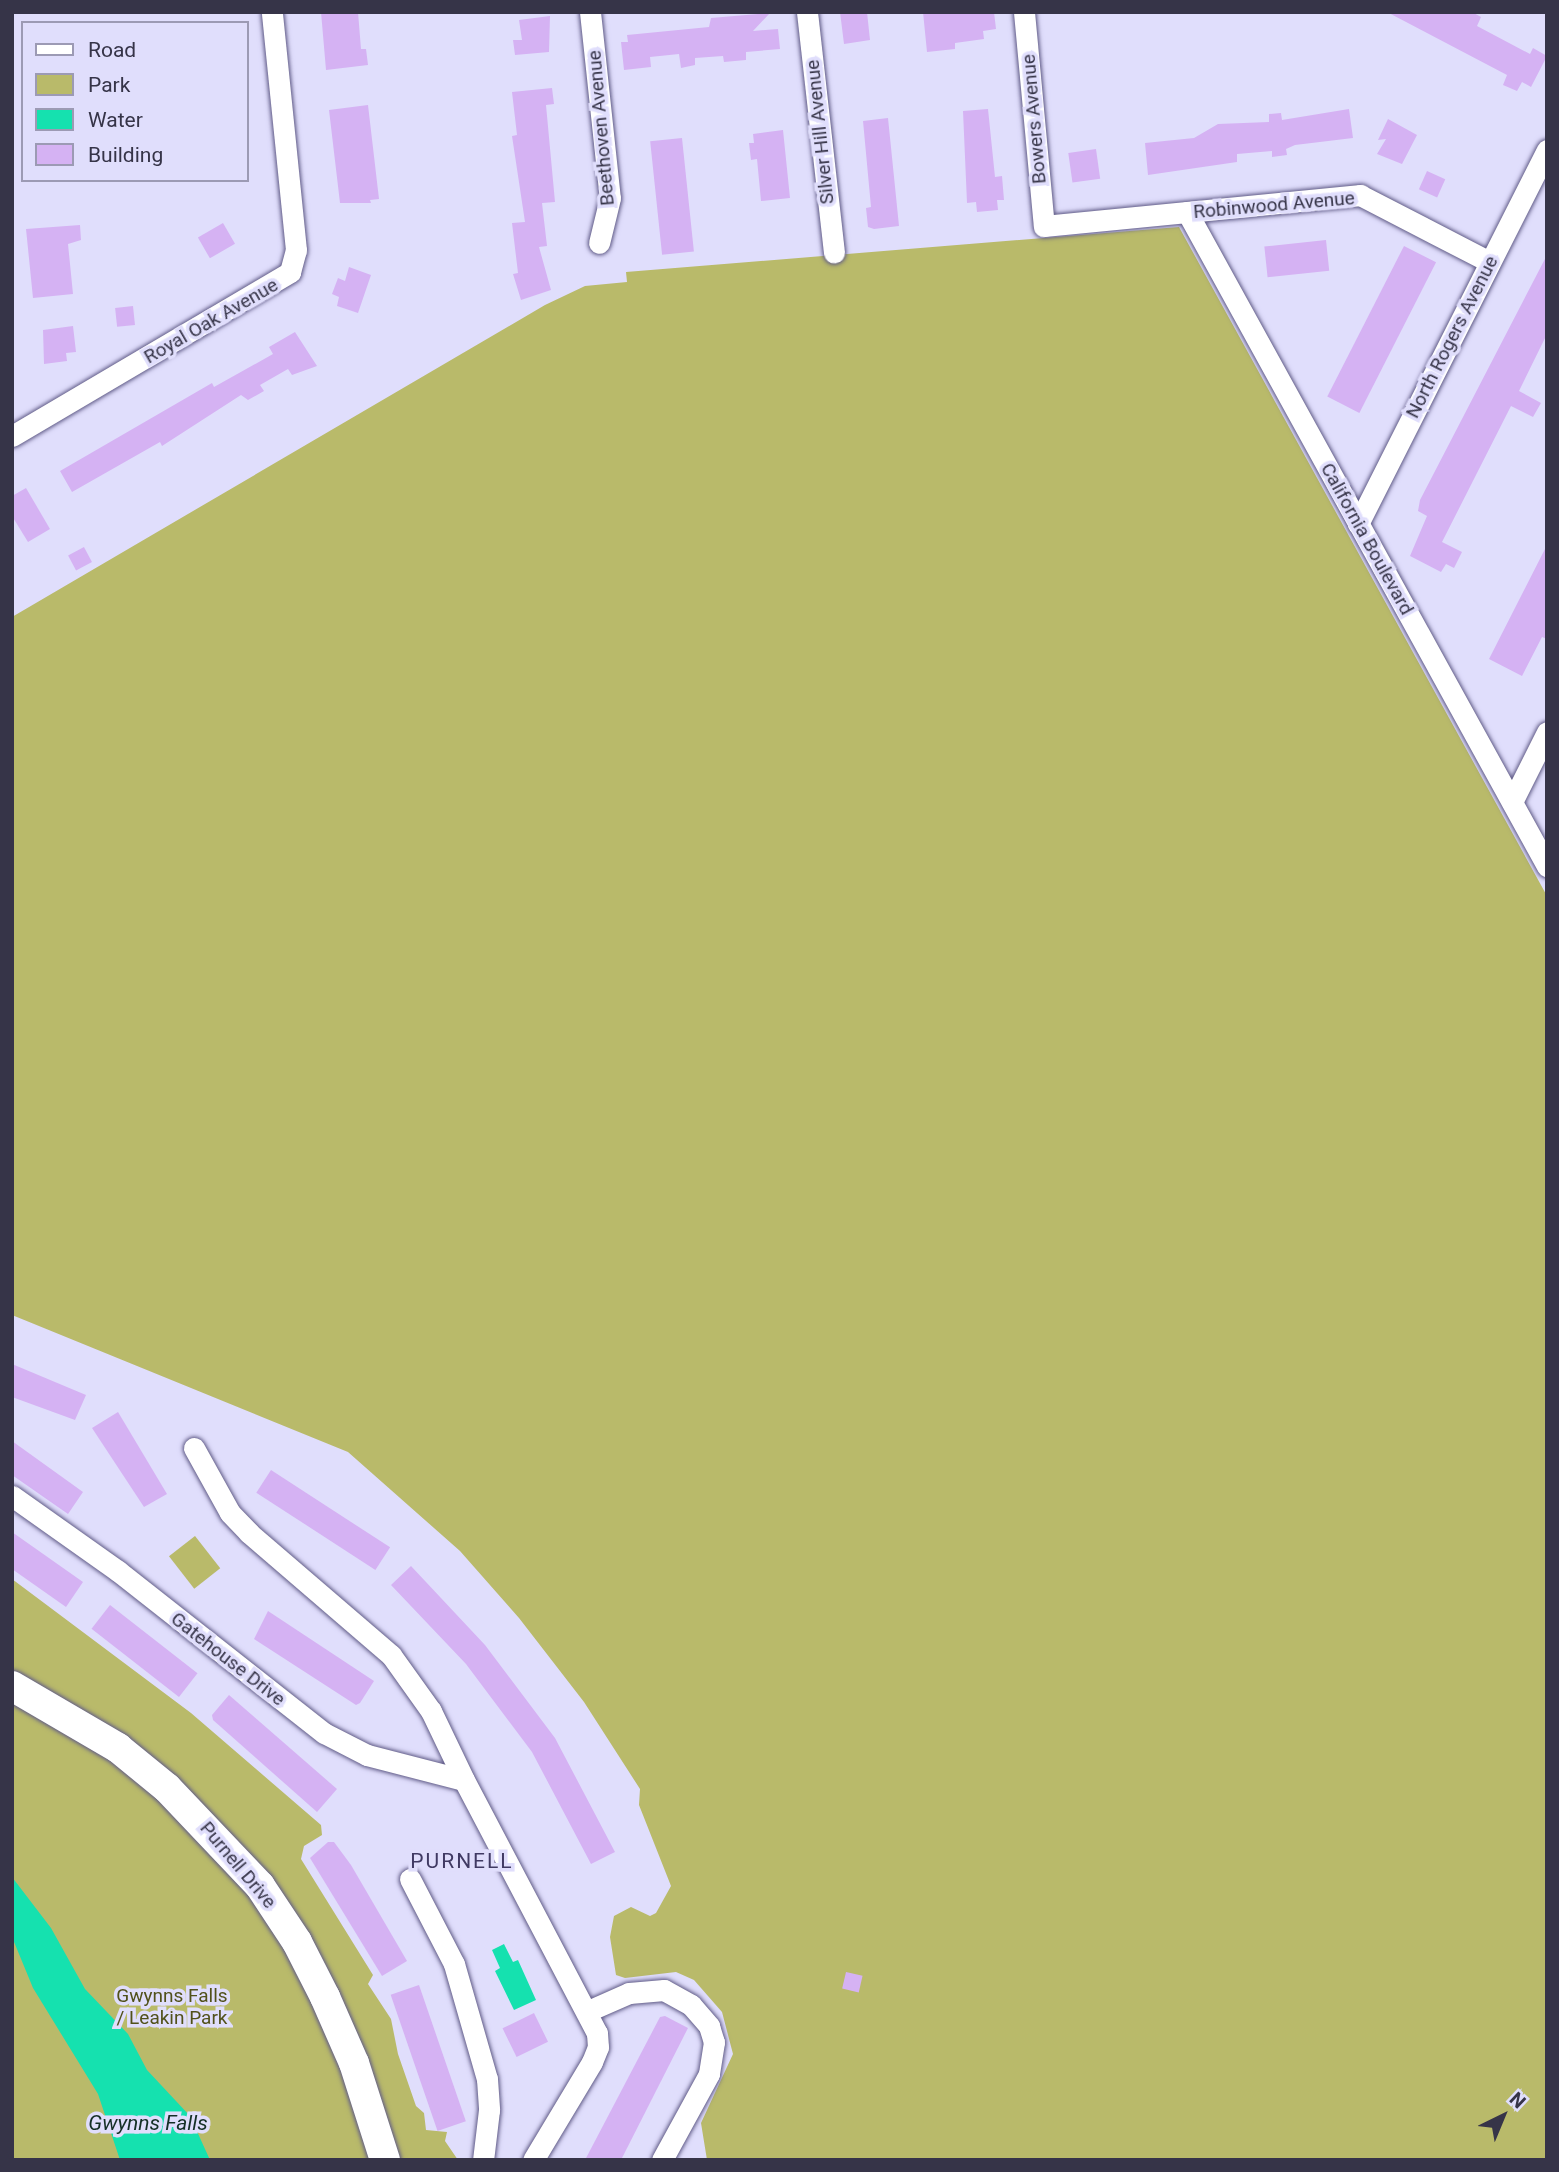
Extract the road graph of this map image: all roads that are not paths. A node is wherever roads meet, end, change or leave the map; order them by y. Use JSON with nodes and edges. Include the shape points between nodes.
{"nodes":[{"id":1,"x":272,"y":12,"type":"edge"},
{"id":2,"x":590,"y":12,"type":"edge"},
{"id":3,"x":807,"y":12,"type":"edge"},
{"id":4,"x":1024,"y":12,"type":"edge"},
{"id":5,"x":1547,"y":150,"type":"edge"},
{"id":6,"x":1187,"y":212,"type":"junction"},
{"id":7,"x":1044,"y":226,"type":"joint"},
{"id":8,"x":599,"y":243,"type":"dead end"},
{"id":9,"x":834,"y":252,"type":"dead end"},
{"id":10,"x":1490,"y":262,"type":"junction"},
{"id":11,"x":12,"y":436,"type":"edge"},
{"id":12,"x":1358,"y":524,"type":"junction"},
{"id":13,"x":1547,"y":732,"type":"edge"},
{"id":14,"x":1511,"y":802,"type":"junction"},
{"id":15,"x":1547,"y":866,"type":"edge"},
{"id":16,"x":194,"y":1448,"type":"dead end"},
{"id":17,"x":12,"y":1496,"type":"edge"},
{"id":18,"x":12,"y":1686,"type":"edge"},
{"id":19,"x":464,"y":1780,"type":"junction"},
{"id":20,"x":410,"y":1880,"type":"dead end"},
{"id":21,"x":588,"y":2011,"type":"junction"},
{"id":22,"x":385,"y":2160,"type":"edge"},
{"id":23,"x":483,"y":2160,"type":"edge"},
{"id":24,"x":533,"y":2160,"type":"edge"},
{"id":25,"x":662,"y":2160,"type":"edge"}],
"edges":[{"from":1,"to":11,"type":"street","name":"Royal Oak Avenue","via":[[296,250],[290,272]]},
{"from":2,"to":8,"type":"street","name":"Beethoven Avenue","via":[[610,198]]},
{"from":3,"to":9,"type":"street","name":"Silver Hill Avenue"},
{"from":4,"to":7,"type":"street","name":"Bowers Avenue"},
{"from":5,"to":10,"type":"street","name":"North Rogers Avenue"},
{"from":6,"to":7,"type":"street","name":"Robinwood Avenue"},
{"from":6,"to":10,"type":"street","name":"Robinwood Avenue","via":[[1360,195]]},
{"from":6,"to":12,"type":"street","name":"California Boulevard"},
{"from":10,"to":12,"type":"street","name":"North Rogers Avenue"},
{"from":12,"to":14,"type":"street","name":"California Boulevard"},
{"from":13,"to":14,"type":"street"},
{"from":14,"to":15,"type":"street","name":"California Boulevard"},
{"from":16,"to":19,"type":"street","via":[[230,1513],[249,1533],[391,1655],[430,1712]]},
{"from":17,"to":19,"type":"street","name":"Gatehouse Drive","via":[[118,1571],[324,1733],[367,1755]]},
{"from":18,"to":22,"type":"street","name":"Purnell Drive","via":[[72,1716],[118,1748],[167,1788],[260,1886],[297,1942],[325,1997],[354,2063]]},
{"from":19,"to":21,"type":"street"},
{"from":20,"to":23,"type":"street","via":[[454,1964],[487,2079],[489,2110]]},
{"from":21,"to":24,"type":"street","via":[[598,2047]]},
{"from":21,"to":25,"type":"street","via":[[629,1993],[664,1990],[691,2006],[709,2026],[714,2042],[709,2074]]}]}
